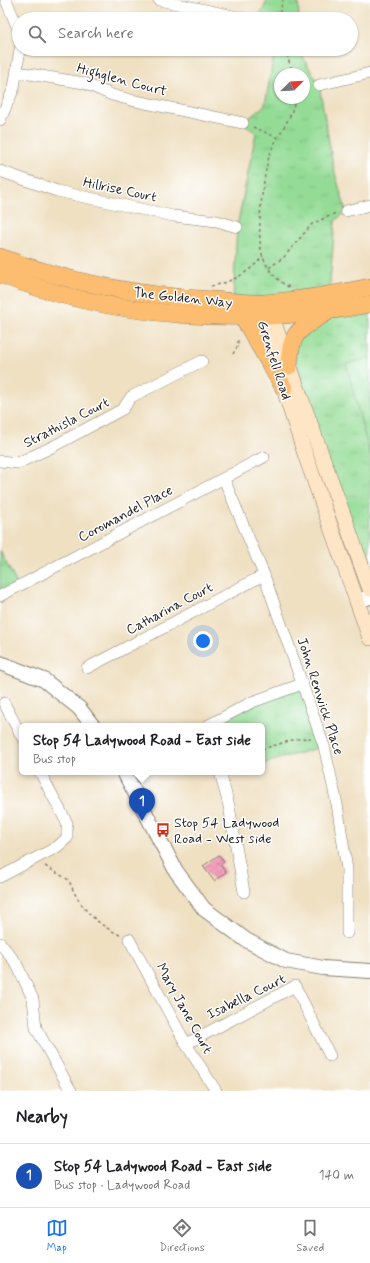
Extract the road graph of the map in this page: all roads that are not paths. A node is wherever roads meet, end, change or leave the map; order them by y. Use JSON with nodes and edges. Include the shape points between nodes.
{"nodes":[{"id":1,"x":6,"y":0,"type":"edge"},
{"id":2,"x":160,"y":0,"type":"edge"},
{"id":3,"x":215,"y":12,"type":"edge"},
{"id":4,"x":12,"y":14,"type":"edge"},
{"id":5,"x":19,"y":56,"type":"edge"},
{"id":6,"x":17,"y":72,"type":"junction"},
{"id":7,"x":370,"y":73,"type":"edge"},
{"id":8,"x":319,"y":85,"type":"dead end"},
{"id":9,"x":0,"y":120,"type":"edge"},
{"id":10,"x":243,"y":123,"type":"road end"},
{"id":11,"x":0,"y":171,"type":"edge"},
{"id":12,"x":370,"y":205,"type":"edge"},
{"id":13,"x":346,"y":211,"type":"road end"},
{"id":14,"x":237,"y":227,"type":"dead end"},
{"id":15,"x":0,"y":257,"type":"edge"},
{"id":16,"x":0,"y":274,"type":"edge"},
{"id":17,"x":370,"y":287,"type":"edge"},
{"id":18,"x":370,"y":304,"type":"edge"},
{"id":19,"x":331,"y":310,"type":"junction"},
{"id":20,"x":265,"y":311,"type":"junction"},
{"id":21,"x":240,"y":316,"type":"junction"},
{"id":22,"x":202,"y":361,"type":"dead end"},
{"id":23,"x":289,"y":366,"type":"junction"},
{"id":24,"x":284,"y":388,"type":"junction"},
{"id":25,"x":264,"y":457,"type":"dead end"},
{"id":26,"x":0,"y":461,"type":"edge"},
{"id":27,"x":224,"y":479,"type":"junction"},
{"id":28,"x":264,"y":575,"type":"junction"},
{"id":29,"x":370,"y":589,"type":"edge"},
{"id":30,"x":0,"y":596,"type":"edge"},
{"id":31,"x":364,"y":599,"type":"edge"},
{"id":32,"x":370,"y":638,"type":"edge"},
{"id":33,"x":0,"y":663,"type":"edge"},
{"id":34,"x":87,"y":668,"type":"dead end"},
{"id":35,"x":302,"y":684,"type":"junction"},
{"id":36,"x":4,"y":703,"type":"dead end"},
{"id":37,"x":91,"y":723,"type":"edge"},
{"id":38,"x":213,"y":723,"type":"edge"},
{"id":39,"x":19,"y":731,"type":"edge"},
{"id":40,"x":42,"y":775,"type":"edge"},
{"id":41,"x":126,"y":775,"type":"edge"},
{"id":42,"x":221,"y":775,"type":"edge"},
{"id":43,"x":0,"y":877,"type":"edge"},
{"id":44,"x":244,"y":892,"type":"dead end"},
{"id":45,"x":347,"y":933,"type":"dead end"},
{"id":46,"x":129,"y":939,"type":"road end"},
{"id":47,"x":0,"y":943,"type":"edge"},
{"id":48,"x":369,"y":971,"type":"edge"},
{"id":49,"x":186,"y":1044,"type":"junction"},
{"id":50,"x":330,"y":1056,"type":"dead end"},
{"id":51,"x":71,"y":1091,"type":"edge"},
{"id":52,"x":216,"y":1091,"type":"edge"}],
"edges":[{"from":1,"to":4,"type":"street"},
{"from":2,"to":3,"type":"street"},
{"from":5,"to":6,"type":"street"},
{"from":6,"to":9,"type":"street","via":[[14,88]]},
{"from":6,"to":10,"type":"street","name":"Highglen Court","via":[[84,82],[112,95],[131,100]]},
{"from":7,"to":8,"type":"street"},
{"from":11,"to":14,"type":"street","name":"Hillrise Court","via":[[57,191]]},
{"from":12,"to":13,"type":"street"},
{"from":15,"to":20,"type":"main road","name":"The Golden Way","via":[[50,274],[145,294]]},
{"from":16,"to":21,"type":"main road","name":"The Golden Way","via":[[40,288],[114,305],[180,314]]},
{"from":17,"to":20,"type":"main road","name":"The Golden Way","via":[[307,297]]},
{"from":18,"to":19,"type":"main road","name":"The Golden Way"},
{"from":19,"to":20,"type":"main road","name":"The Golden Way"},
{"from":19,"to":23,"type":"main road","via":[[295,335],[291,344]]},
{"from":20,"to":21,"type":"main road","name":"The Golden Way"},
{"from":20,"to":23,"type":"main road","name":"Grenfell Road"},
{"from":20,"to":24,"type":"main road","name":"Grenfell Road"},
{"from":21,"to":24,"type":"main road"},
{"from":22,"to":26,"type":"street","name":"Strathisla Court","via":[[131,397],[122,409],[52,447],[18,463]]},
{"from":23,"to":29,"type":"main road","name":"Grenfell Road"},
{"from":24,"to":31,"type":"main road","name":"Grenfell Road","via":[[306,457]]},
{"from":25,"to":27,"type":"street","name":"Coromandel Place"},
{"from":27,"to":28,"type":"street","name":"John Renwick Place"},
{"from":27,"to":30,"type":"street","name":"Coromandel Place"},
{"from":28,"to":34,"type":"street","name":"Catharina Court"},
{"from":28,"to":35,"type":"street","name":"John Renwick Place"},
{"from":31,"to":32,"type":"main road","name":"Grenfell Road"},
{"from":33,"to":37,"type":"street","via":[[44,680],[79,708]]},
{"from":35,"to":38,"type":"street","via":[[252,702]]},
{"from":35,"to":45,"type":"street","name":"John Renwick Place","via":[[324,746],[337,804],[347,870]]},
{"from":36,"to":39,"type":"street"},
{"from":40,"to":43,"type":"street","via":[[67,823],[67,838],[57,847]]},
{"from":41,"to":48,"type":"street","via":[[176,871],[204,909],[246,940],[286,960],[323,968]]},
{"from":42,"to":44,"type":"street","via":[[229,806]]},
{"from":46,"to":49,"type":"street","name":"Mary Jane Court"},
{"from":47,"to":51,"type":"street","via":[[16,964],[33,999],[36,1028]]},
{"from":49,"to":50,"type":"street","name":"Isabella Court","via":[[295,986]]},
{"from":49,"to":52,"type":"street","name":"Mary Jane Court"}]}
